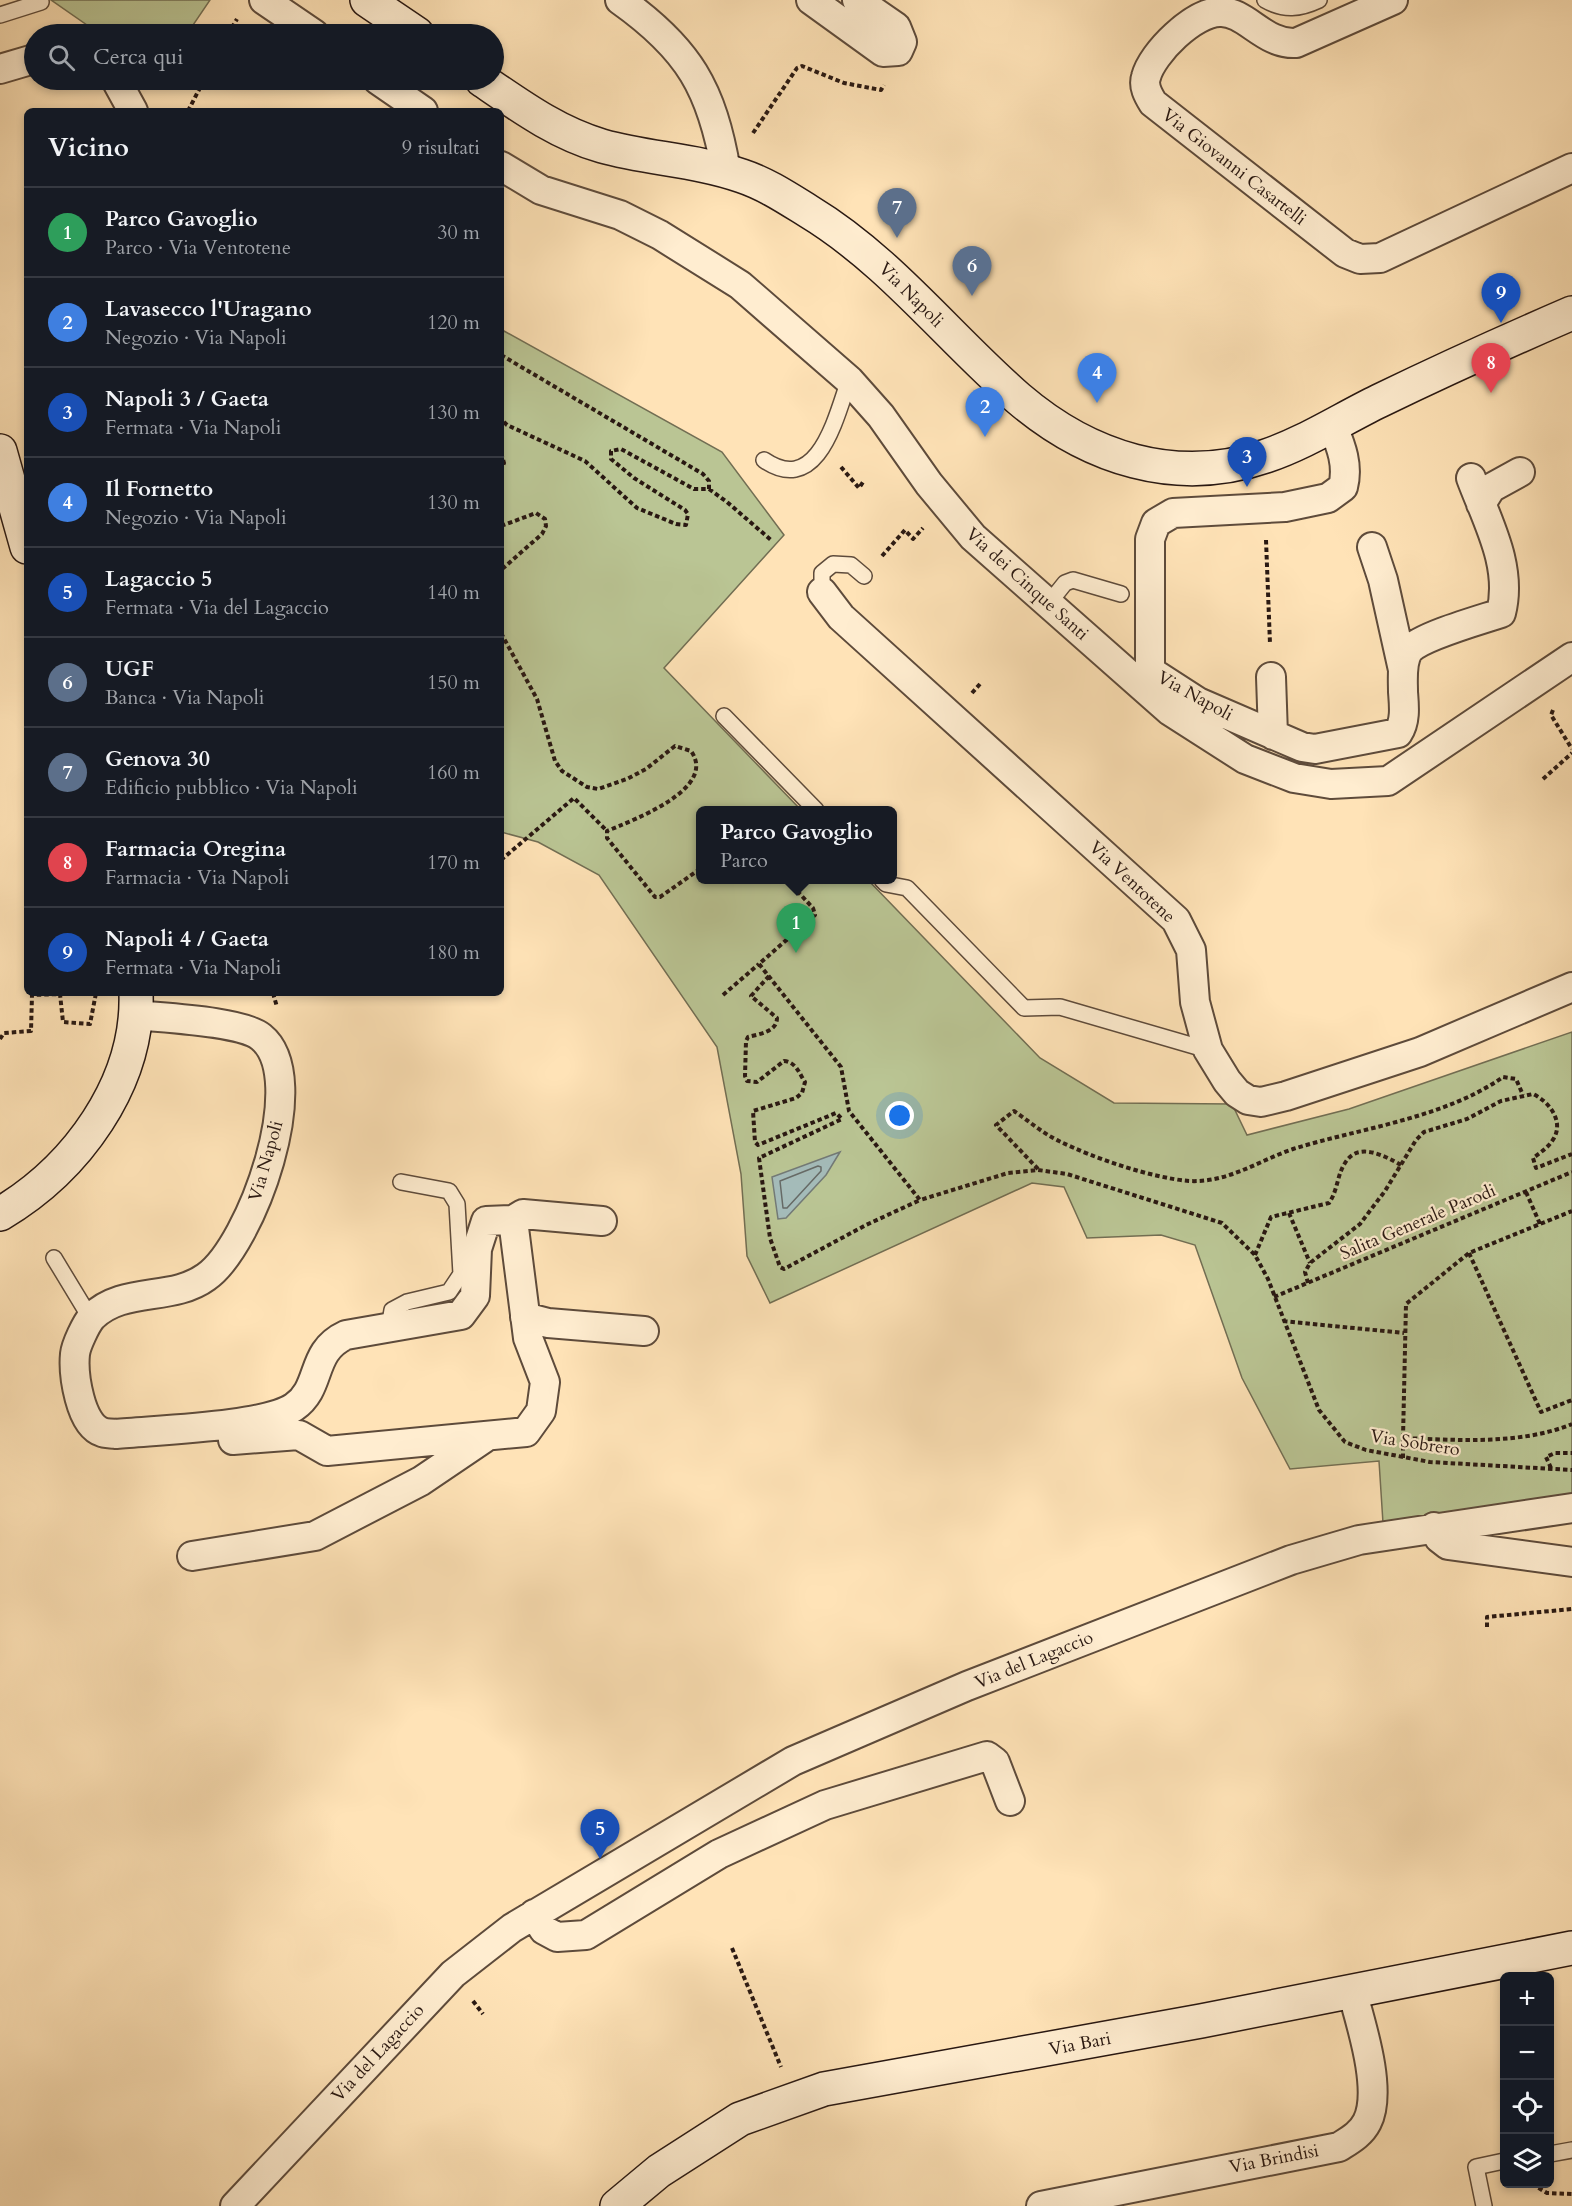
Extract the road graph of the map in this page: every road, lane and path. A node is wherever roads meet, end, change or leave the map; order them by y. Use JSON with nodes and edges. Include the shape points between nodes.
{"nodes":[{"id":1,"x":264,"y":0,"type":"edge"},
{"id":2,"x":367,"y":0,"type":"edge"},
{"id":3,"x":620,"y":0,"type":"edge"},
{"id":4,"x":811,"y":0,"type":"edge"},
{"id":5,"x":857,"y":0,"type":"edge"},
{"id":6,"x":1265,"y":0,"type":"edge"},
{"id":7,"x":1320,"y":0,"type":"edge"},
{"id":8,"x":1392,"y":0,"type":"edge"},
{"id":9,"x":41,"y":2,"type":"dead end"},
{"id":10,"x":0,"y":15,"type":"edge"},
{"id":11,"x":299,"y":24,"type":"edge"},
{"id":12,"x":402,"y":24,"type":"edge"},
{"id":13,"x":24,"y":62,"type":"edge"},
{"id":14,"x":0,"y":69,"type":"edge"},
{"id":15,"x":886,"y":79,"type":"dead end"},
{"id":16,"x":121,"y":90,"type":"edge"},
{"id":17,"x":199,"y":90,"type":"edge"},
{"id":18,"x":393,"y":90,"type":"edge"},
{"id":19,"x":497,"y":90,"type":"edge"},
{"id":20,"x":131,"y":108,"type":"edge"},
{"id":21,"x":190,"y":108,"type":"edge"},
{"id":22,"x":419,"y":108,"type":"edge"},
{"id":23,"x":746,"y":142,"type":"dead end"},
{"id":24,"x":504,"y":168,"type":"edge"},
{"id":25,"x":1572,"y":168,"type":"edge"},
{"id":26,"x":726,"y":171,"type":"junction"},
{"id":27,"x":1572,"y":313,"type":"edge"},
{"id":28,"x":504,"y":357,"type":"edge"},
{"id":29,"x":849,"y":380,"type":"junction"},
{"id":30,"x":888,"y":413,"type":"junction"},
{"id":31,"x":504,"y":422,"type":"edge"},
{"id":32,"x":1332,"y":424,"type":"junction"},
{"id":33,"x":0,"y":451,"type":"edge"},
{"id":34,"x":764,"y":460,"type":"dead end"},
{"id":35,"x":838,"y":464,"type":"dead end"},
{"id":36,"x":1520,"y":472,"type":"dead end"},
{"id":37,"x":1471,"y":478,"type":"dead end"},
{"id":38,"x":863,"y":482,"type":"dead end"},
{"id":39,"x":709,"y":489,"type":"junction"},
{"id":40,"x":1481,"y":504,"type":"junction"},
{"id":41,"x":1265,"y":509,"type":"junction"},
{"id":42,"x":928,"y":523,"type":"dead end"},
{"id":43,"x":504,"y":525,"type":"edge"},
{"id":44,"x":24,"y":536,"type":"edge"},
{"id":45,"x":771,"y":540,"type":"dead end"},
{"id":46,"x":1372,"y":548,"type":"dead end"},
{"id":47,"x":504,"y":567,"type":"edge"},
{"id":48,"x":864,"y":576,"type":"joint"},
{"id":49,"x":822,"y":592,"type":"joint"},
{"id":50,"x":1058,"y":592,"type":"junction"},
{"id":51,"x":1121,"y":594,"type":"dead end"},
{"id":52,"x":504,"y":638,"type":"edge"},
{"id":53,"x":1572,"y":657,"type":"edge"},
{"id":54,"x":1402,"y":670,"type":"junction"},
{"id":55,"x":1150,"y":671,"type":"junction"},
{"id":56,"x":1545,"y":676,"type":"junction"},
{"id":57,"x":1271,"y":677,"type":"joint"},
{"id":58,"x":724,"y":716,"type":"dead end"},
{"id":59,"x":1273,"y":735,"type":"junction"},
{"id":60,"x":1572,"y":751,"type":"edge"},
{"id":61,"x":1543,"y":779,"type":"dead end"},
{"id":62,"x":812,"y":806,"type":"edge"},
{"id":63,"x":607,"y":831,"type":"junction"},
{"id":64,"x":504,"y":857,"type":"edge"},
{"id":65,"x":696,"y":872,"type":"edge"},
{"id":66,"x":791,"y":884,"type":"edge"},
{"id":67,"x":886,"y":884,"type":"edge"},
{"id":68,"x":759,"y":964,"type":"junction"},
{"id":69,"x":769,"y":976,"type":"junction"},
{"id":70,"x":1572,"y":987,"type":"edge"},
{"id":71,"x":723,"y":995,"type":"dead end"},
{"id":72,"x":32,"y":996,"type":"edge"},
{"id":73,"x":60,"y":996,"type":"edge"},
{"id":74,"x":95,"y":996,"type":"edge"},
{"id":75,"x":136,"y":1004,"type":"edge"},
{"id":76,"x":0,"y":1040,"type":"edge"},
{"id":77,"x":1208,"y":1050,"type":"junction"},
{"id":78,"x":1523,"y":1095,"type":"junction"},
{"id":79,"x":1572,"y":1154,"type":"edge"},
{"id":80,"x":1401,"y":1165,"type":"junction"},
{"id":81,"x":1038,"y":1170,"type":"junction"},
{"id":82,"x":1572,"y":1172,"type":"edge"},
{"id":83,"x":401,"y":1182,"type":"dead end"},
{"id":84,"x":1526,"y":1192,"type":"junction"},
{"id":85,"x":920,"y":1200,"type":"junction"},
{"id":86,"x":1572,"y":1211,"type":"edge"},
{"id":87,"x":1289,"y":1213,"type":"junction"},
{"id":88,"x":0,"y":1214,"type":"edge"},
{"id":89,"x":513,"y":1220,"type":"junction"},
{"id":90,"x":602,"y":1221,"type":"dead end"},
{"id":91,"x":1540,"y":1224,"type":"junction"},
{"id":92,"x":1469,"y":1253,"type":"junction"},
{"id":93,"x":1255,"y":1255,"type":"junction"},
{"id":94,"x":54,"y":1258,"type":"dead end"},
{"id":95,"x":1310,"y":1263,"type":"junction"},
{"id":96,"x":1308,"y":1283,"type":"junction"},
{"id":97,"x":1274,"y":1297,"type":"junction"},
{"id":98,"x":525,"y":1317,"type":"junction"},
{"id":99,"x":91,"y":1319,"type":"junction"},
{"id":100,"x":1283,"y":1321,"type":"junction"},
{"id":101,"x":388,"y":1328,"type":"junction"},
{"id":102,"x":644,"y":1331,"type":"dead end"},
{"id":103,"x":1404,"y":1333,"type":"junction"},
{"id":104,"x":1572,"y":1400,"type":"edge"},
{"id":105,"x":1572,"y":1424,"type":"edge"},
{"id":106,"x":488,"y":1436,"type":"junction"},
{"id":107,"x":1403,"y":1438,"type":"junction"},
{"id":108,"x":122,"y":1450,"type":"dead end"},
{"id":109,"x":1572,"y":1453,"type":"edge"},
{"id":110,"x":1403,"y":1458,"type":"junction"},
{"id":111,"x":1551,"y":1468,"type":"junction"},
{"id":112,"x":1572,"y":1470,"type":"edge"},
{"id":113,"x":1572,"y":1508,"type":"edge"},
{"id":114,"x":1434,"y":1527,"type":"junction"},
{"id":115,"x":192,"y":1556,"type":"dead end"},
{"id":116,"x":1572,"y":1562,"type":"edge"},
{"id":117,"x":1572,"y":1609,"type":"edge"},
{"id":118,"x":1487,"y":1627,"type":"dead end"},
{"id":119,"x":1010,"y":1801,"type":"dead end"},
{"id":120,"x":534,"y":1914,"type":"junction"},
{"id":121,"x":732,"y":1948,"type":"dead end"},
{"id":122,"x":1572,"y":1948,"type":"edge"},
{"id":123,"x":1352,"y":1991,"type":"junction"},
{"id":124,"x":794,"y":2098,"type":"junction"},
{"id":125,"x":1572,"y":2150,"type":"edge"},
{"id":126,"x":1554,"y":2153,"type":"edge"},
{"id":127,"x":1500,"y":2163,"type":"edge"},
{"id":128,"x":1539,"y":2188,"type":"edge"},
{"id":129,"x":1572,"y":2194,"type":"edge"},
{"id":130,"x":235,"y":2206,"type":"edge"},
{"id":131,"x":617,"y":2206,"type":"edge"},
{"id":132,"x":1041,"y":2206,"type":"edge"},
{"id":133,"x":1484,"y":2206,"type":"edge"}],
"edges":[{"from":1,"to":11,"type":"street"},
{"from":2,"to":12,"type":"street"},
{"from":3,"to":26,"type":"street","via":[[664,35],[700,81],[715,117]]},
{"from":4,"to":5,"type":"street","via":[[884,52],[898,51],[902,42],[899,31]]},
{"from":6,"to":7,"type":"lane","via":[[1279,7],[1298,8]]},
{"from":8,"to":25,"type":"street","name":"Via Giovanni Casartelli","via":[[1296,43],[1281,43],[1226,13],[1197,18],[1152,66],[1146,76],[1149,97],[1345,253],[1360,259],[1380,258]]},
{"from":9,"to":10,"type":"lane"},
{"from":13,"to":14,"type":"street"},
{"from":15,"to":23,"type":"path","via":[[880,90],[844,83],[802,66],[797,68]]},
{"from":16,"to":20,"type":"street"},
{"from":17,"to":21,"type":"path"},
{"from":18,"to":22,"type":"street"},
{"from":19,"to":26,"type":"street","name":"Via Napoli","via":[[544,122],[602,146]]},
{"from":24,"to":29,"type":"street","name":"Via dei Cinque Santi","via":[[530,185],[620,215],[660,235],[740,285]]},
{"from":26,"to":32,"type":"street","name":"Via Napoli","via":[[765,186],[838,230],[880,263],[1019,399],[1091,447],[1168,469],[1218,466],[1270,454]]},
{"from":27,"to":32,"type":"street","name":"Via Napoli"},
{"from":28,"to":39,"type":"path","via":[[703,474]]},
{"from":29,"to":30,"type":"street","name":"Via dei Cinque Santi"},
{"from":29,"to":34,"type":"lane","via":[[830,433],[812,461],[788,471]]},
{"from":30,"to":50,"type":"street","via":[[931,472],[993,538]]},
{"from":30,"to":56,"type":"street","name":"Via dei Cinque Santi","via":[[929,484],[973,537],[1170,711],[1245,759],[1294,778],[1331,784],[1388,781]]},
{"from":31,"to":39,"type":"path","via":[[585,461],[638,507],[676,524],[686,525],[685,510],[634,478],[611,459],[611,451],[621,449],[694,489]]},
{"from":32,"to":41,"type":"street","name":"Via Napoli","via":[[1343,452],[1343,486],[1328,498]]},
{"from":33,"to":44,"type":"street"},
{"from":35,"to":38,"type":"path","via":[[859,488]]},
{"from":36,"to":40,"type":"street","via":[[1491,488]]},
{"from":37,"to":40,"type":"street"},
{"from":39,"to":45,"type":"path"},
{"from":40,"to":54,"type":"street","via":[[1502,561],[1505,596],[1501,613],[1425,640],[1409,651]]},
{"from":41,"to":55,"type":"street","name":"Via Napoli","via":[[1173,513],[1156,523],[1150,539]]},
{"from":41,"to":57,"type":"path"},
{"from":42,"to":48,"type":"path","via":[[913,539],[904,530]]},
{"from":43,"to":47,"type":"path","via":[[536,513],[545,519],[546,526]]},
{"from":46,"to":54,"type":"street","name":"Via Napoli","via":[[1383,580]]},
{"from":48,"to":49,"type":"lane","name":"Via Ventotene","via":[[851,565],[837,562],[822,573]]},
{"from":49,"to":77,"type":"street","name":"Via Ventotene","via":[[841,616],[1176,920],[1191,950],[1195,1002]]},
{"from":50,"to":51,"type":"lane","via":[[1073,580]]},
{"from":50,"to":55,"type":"street"},
{"from":52,"to":63,"type":"path","via":[[537,699],[555,761],[575,780],[598,789],[646,769],[675,746],[691,751],[696,758],[696,776],[662,808]]},
{"from":53,"to":56,"type":"street","name":"Via dei Cinque Santi"},
{"from":54,"to":59,"type":"street","name":"Via Napoli","via":[[1404,714],[1398,733],[1315,749]]},
{"from":55,"to":59,"type":"street","name":"Via Napoli","via":[[1197,702]]},
{"from":56,"to":60,"type":"path","via":[[1556,706],[1551,715]]},
{"from":57,"to":59,"type":"street"},
{"from":58,"to":62,"type":"lane"},
{"from":60,"to":61,"type":"path"},
{"from":63,"to":64,"type":"path","via":[[574,798]]},
{"from":63,"to":65,"type":"path","via":[[607,838],[652,896],[660,897]]},
{"from":66,"to":68,"type":"path","via":[[815,915]]},
{"from":67,"to":77,"type":"lane","via":[[907,888],[1024,1008],[1060,1007]]},
{"from":68,"to":69,"type":"path"},
{"from":68,"to":71,"type":"path"},
{"from":69,"to":85,"type":"path","via":[[841,1067],[849,1111]]},
{"from":69,"to":85,"type":"path","name":"Via Sobrero","via":[[752,996],[772,1012],[777,1024],[748,1037],[745,1076],[747,1081],[757,1082],[784,1061],[795,1065],[804,1082],[802,1093],[796,1098],[753,1111],[756,1142],[758,1145],[836,1113],[842,1119],[759,1158],[770,1238],[780,1267],[784,1269]]},
{"from":70,"to":77,"type":"street","name":"Via Ventotene","via":[[1420,1052],[1261,1102],[1237,1093]]},
{"from":72,"to":76,"type":"path","via":[[31,1031],[4,1034]]},
{"from":73,"to":74,"type":"path","via":[[63,1022],[90,1024]]},
{"from":75,"to":88,"type":"street","name":"Via Napoli","via":[[130,1052],[97,1123],[75,1151],[26,1199]]},
{"from":75,"to":99,"type":"street","name":"Via Napoli","via":[[259,1036],[279,1065],[279,1121],[253,1209],[207,1277],[181,1290],[141,1295],[108,1305]]},
{"from":78,"to":79,"type":"path","via":[[1533,1094],[1547,1102],[1557,1124],[1550,1145],[1533,1158],[1536,1168]]},
{"from":78,"to":80,"type":"path","via":[[1424,1132]]},
{"from":78,"to":81,"type":"path","via":[[1516,1079],[1503,1077],[1471,1097],[1294,1149],[1231,1176],[1193,1181],[1158,1176],[1083,1151],[1042,1132],[1014,1110],[996,1125]]},
{"from":80,"to":87,"type":"path","via":[[1376,1151],[1353,1155],[1345,1162],[1329,1203]]},
{"from":80,"to":95,"type":"path","via":[[1360,1224]]},
{"from":81,"to":85,"type":"path","name":"Via Sobrero","via":[[1008,1173]]},
{"from":81,"to":93,"type":"path","name":"Via Sobrero","via":[[1067,1174],[1211,1219],[1233,1230]]},
{"from":82,"to":84,"type":"path","name":"Salita Generale Parodi"},
{"from":83,"to":101,"type":"lane","via":[[449,1191],[457,1204],[461,1274],[448,1292],[406,1302],[392,1310]]},
{"from":84,"to":91,"type":"path"},
{"from":84,"to":96,"type":"path","name":"Salita Generale Parodi"},
{"from":86,"to":91,"type":"path"},
{"from":87,"to":93,"type":"path","via":[[1271,1217]]},
{"from":87,"to":95,"type":"path"},
{"from":89,"to":90,"type":"street","via":[[523,1214]]},
{"from":89,"to":98,"type":"street"},
{"from":89,"to":101,"type":"street","via":[[486,1221],[477,1249],[475,1296],[461,1316]]},
{"from":91,"to":92,"type":"path"},
{"from":92,"to":103,"type":"path","via":[[1406,1304]]},
{"from":92,"to":104,"type":"path","via":[[1540,1412]]},
{"from":93,"to":97,"type":"path","name":"Via Sobrero"},
{"from":94,"to":99,"type":"lane"},
{"from":95,"to":96,"type":"path","via":[[1305,1272]]},
{"from":96,"to":97,"type":"path","name":"Salita Generale Parodi"},
{"from":97,"to":100,"type":"path","name":"Via Sobrero"},
{"from":98,"to":102,"type":"street","via":[[548,1323]]},
{"from":98,"to":106,"type":"street","via":[[528,1338],[545,1382],[541,1411],[526,1432]]},
{"from":99,"to":101,"type":"street","via":[[75,1352],[76,1386],[88,1420],[101,1432],[116,1434],[261,1420],[294,1407],[313,1382],[323,1352],[332,1341]]},
{"from":100,"to":103,"type":"path"},
{"from":100,"to":110,"type":"path","name":"Via Sobrero","via":[[1315,1401],[1333,1429],[1345,1442]]},
{"from":103,"to":107,"type":"path"},
{"from":105,"to":107,"type":"path","via":[[1549,1433],[1481,1439]]},
{"from":106,"to":108,"type":"street","via":[[327,1451],[299,1435]]},
{"from":106,"to":115,"type":"street","via":[[421,1481],[315,1536]]},
{"from":107,"to":110,"type":"path"},
{"from":109,"to":111,"type":"path","via":[[1545,1457]]},
{"from":110,"to":111,"type":"path","name":"Via Sobrero","via":[[1460,1465]]},
{"from":111,"to":112,"type":"path","name":"Via Sobrero"},
{"from":113,"to":114,"type":"street","name":"Via del Lagaccio"},
{"from":114,"to":116,"type":"street","via":[[1439,1539],[1448,1545]]},
{"from":114,"to":120,"type":"street","name":"Via del Lagaccio","via":[[1359,1540],[1291,1560],[967,1686],[793,1761]]},
{"from":117,"to":118,"type":"path","via":[[1487,1617]]},
{"from":119,"to":120,"type":"street","via":[[995,1762],[987,1756],[825,1805],[719,1854],[586,1935],[557,1937],[544,1930]]},
{"from":120,"to":130,"type":"street","name":"Via del Lagaccio","via":[[453,1974]]},
{"from":121,"to":124,"type":"path"},
{"from":122,"to":123,"type":"street","name":"Via Bari"},
{"from":123,"to":124,"type":"street","name":"Via Bari","via":[[824,2089]]},
{"from":123,"to":132,"type":"street","name":"Via Brindisi","via":[[1371,2063],[1370,2112],[1364,2128],[1354,2137],[1339,2147]]},
{"from":124,"to":131,"type":"street","name":"Via Bari","via":[[740,2119],[659,2171]]},
{"from":125,"to":126,"type":"lane"},
{"from":127,"to":133,"type":"lane","via":[[1476,2167]]},
{"from":128,"to":129,"type":"path","via":[[1548,2193]]}]}
